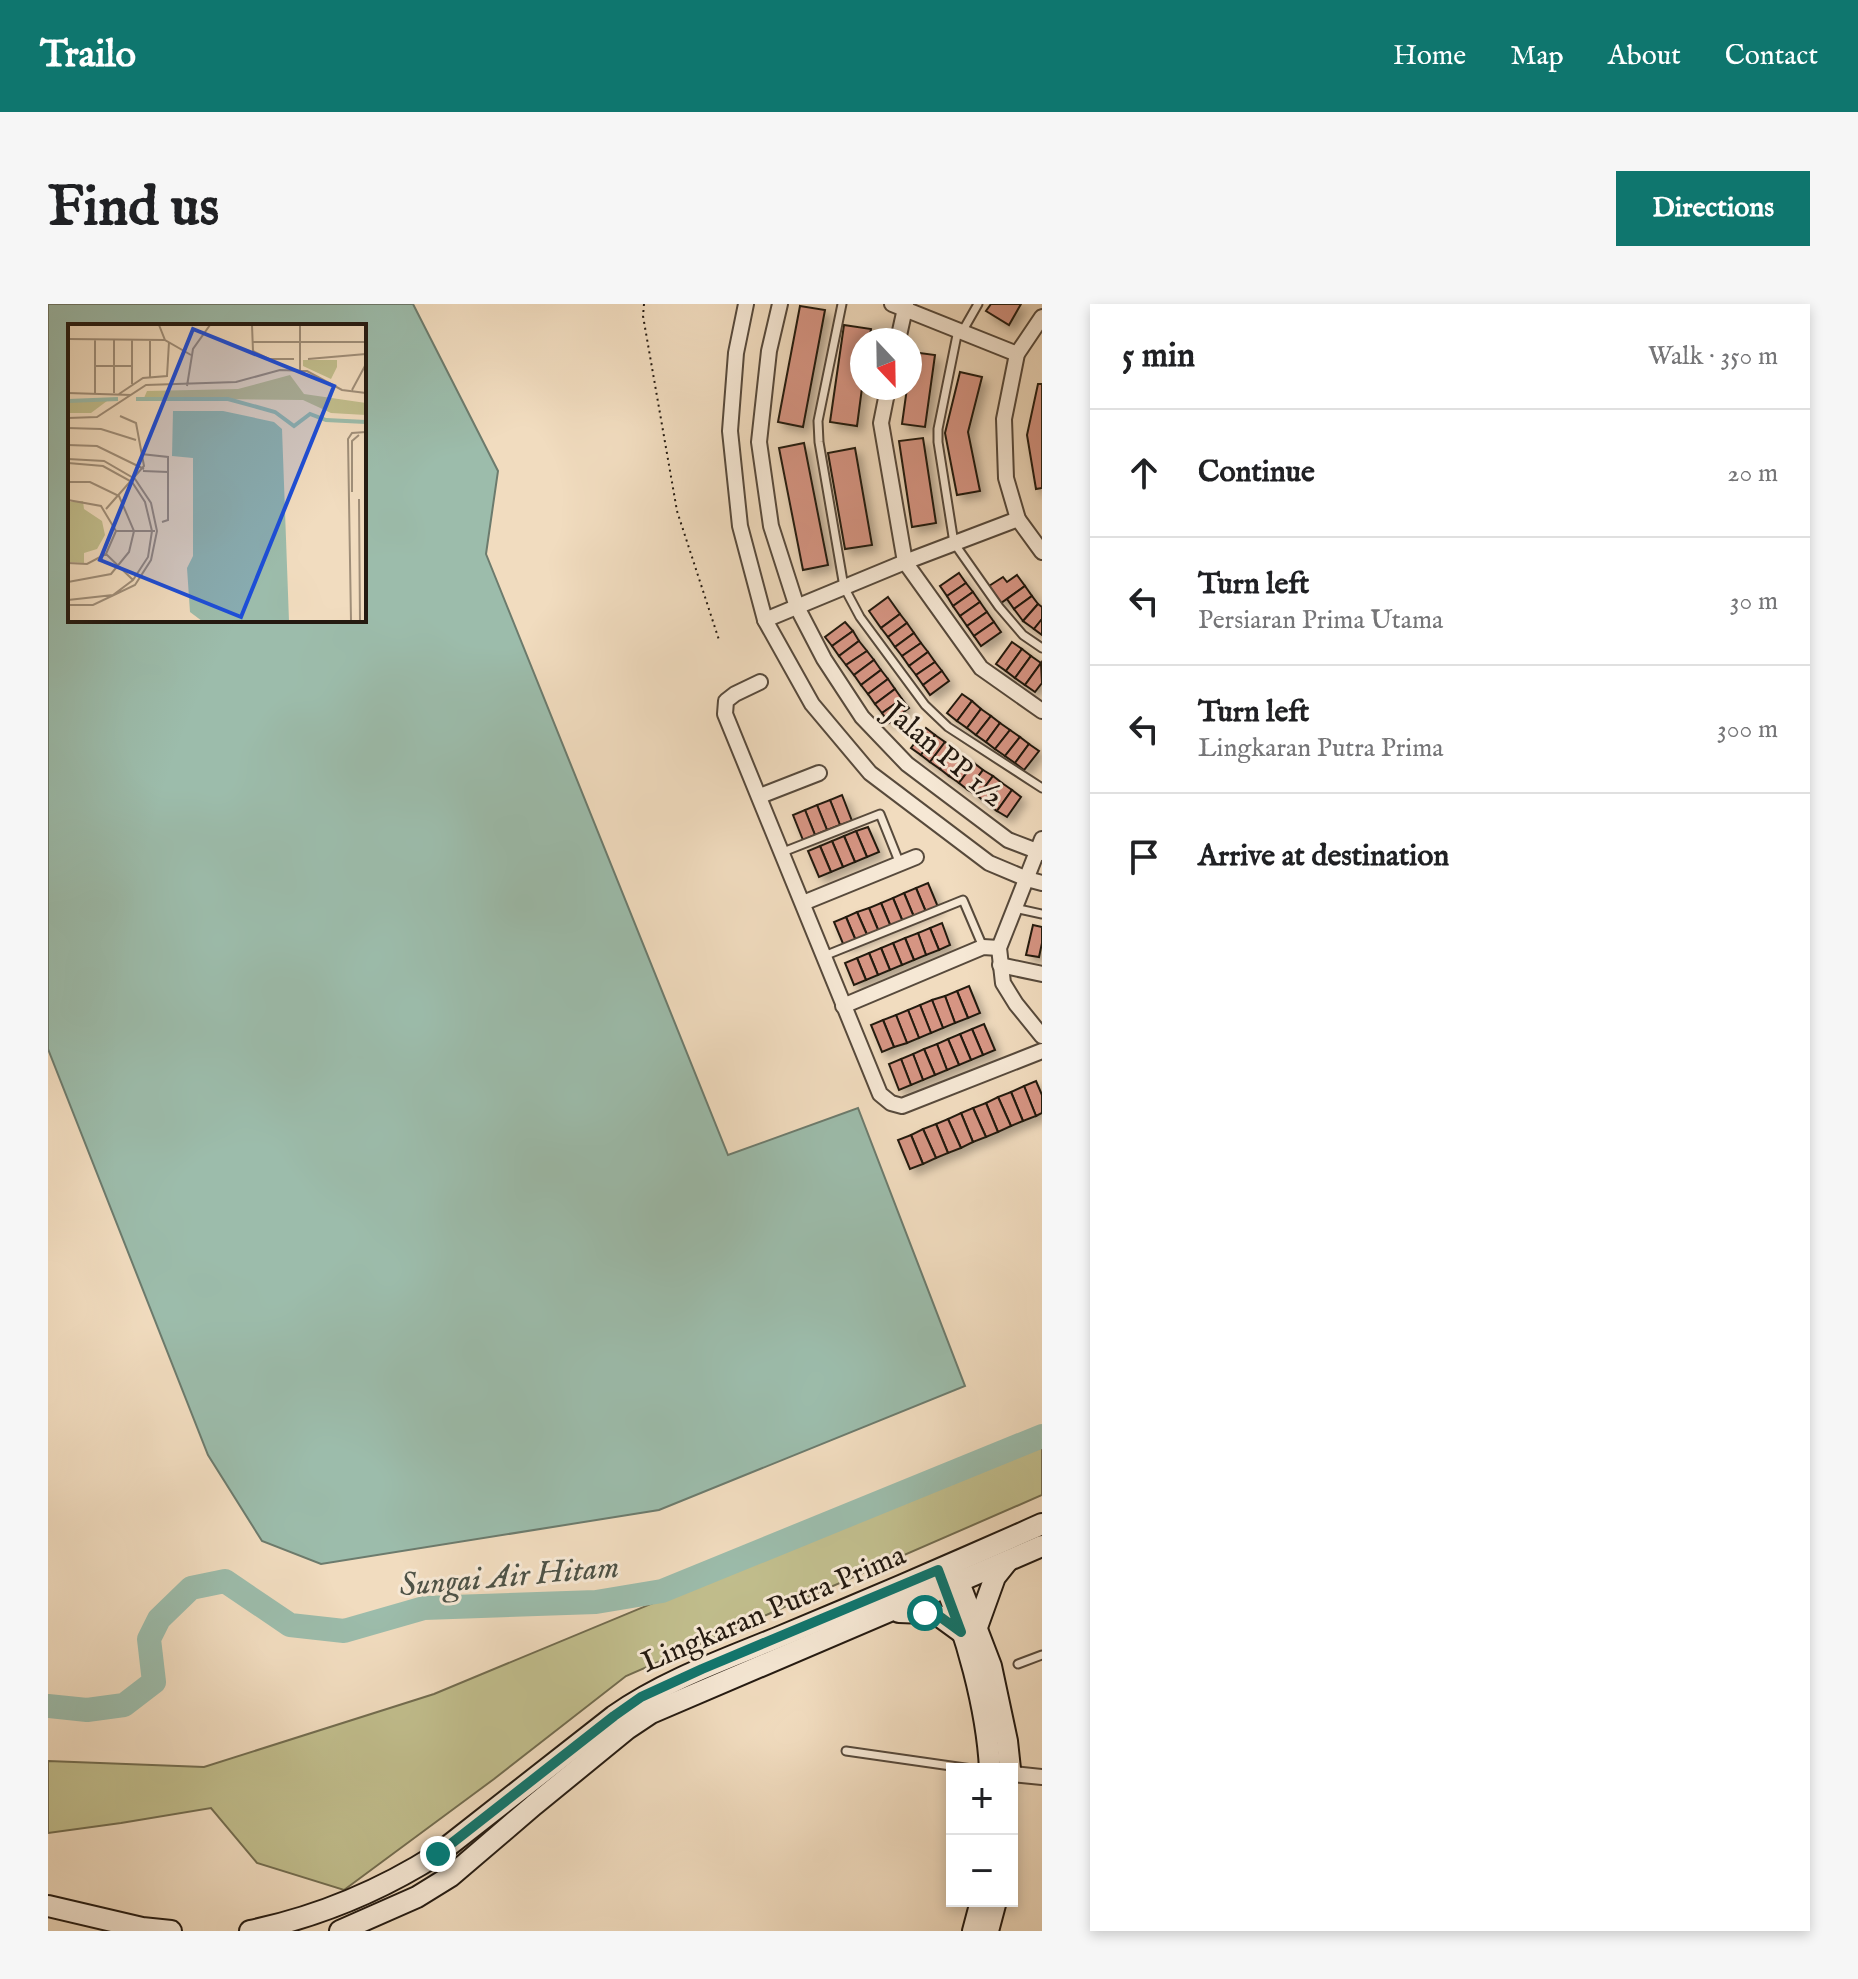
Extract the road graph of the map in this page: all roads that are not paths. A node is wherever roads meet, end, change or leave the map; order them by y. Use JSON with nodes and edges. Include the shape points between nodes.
{"nodes":[{"id":1,"x":746,"y":304,"type":"edge"},
{"id":2,"x":780,"y":304,"type":"edge"},
{"id":3,"x":842,"y":304,"type":"edge"},
{"id":4,"x":978,"y":304,"type":"edge"},
{"id":5,"x":901,"y":306,"type":"edge"},
{"id":6,"x":1042,"y":317,"type":"edge"},
{"id":7,"x":899,"y":328,"type":"edge"},
{"id":8,"x":960,"y":331,"type":"junction"},
{"id":9,"x":1017,"y":354,"type":"junction"},
{"id":10,"x":886,"y":400,"type":"edge"},
{"id":11,"x":1018,"y":519,"type":"junction"},
{"id":12,"x":954,"y":543,"type":"junction"},
{"id":13,"x":1042,"y":552,"type":"edge"},
{"id":14,"x":905,"y":562,"type":"junction"},
{"id":15,"x":844,"y":587,"type":"junction"},
{"id":16,"x":797,"y":607,"type":"junction"},
{"id":17,"x":765,"y":620,"type":"junction"},
{"id":18,"x":1042,"y":648,"type":"edge"},
{"id":19,"x":760,"y":682,"type":"dead end"},
{"id":20,"x":1042,"y":711,"type":"edge"},
{"id":21,"x":819,"y":773,"type":"dead end"},
{"id":22,"x":1042,"y":788,"type":"edge"},
{"id":23,"x":760,"y":796,"type":"junction"},
{"id":24,"x":1040,"y":848,"type":"edge"},
{"id":25,"x":783,"y":853,"type":"junction"},
{"id":26,"x":916,"y":857,"type":"dead end"},
{"id":27,"x":900,"y":864,"type":"junction"},
{"id":28,"x":1034,"y":881,"type":"edge"},
{"id":29,"x":803,"y":903,"type":"junction"},
{"id":30,"x":1014,"y":908,"type":"junction"},
{"id":31,"x":1042,"y":914,"type":"edge"},
{"id":32,"x":983,"y":947,"type":"junction"},
{"id":33,"x":999,"y":948,"type":"junction"},
{"id":34,"x":824,"y":956,"type":"junction"},
{"id":35,"x":1000,"y":965,"type":"junction"},
{"id":36,"x":1042,"y":974,"type":"edge"},
{"id":37,"x":843,"y":1006,"type":"junction"},
{"id":38,"x":1042,"y":1036,"type":"edge"},
{"id":39,"x":1042,"y":1051,"type":"edge"},
{"id":40,"x":1042,"y":1524,"type":"edge"},
{"id":41,"x":1042,"y":1546,"type":"edge"},
{"id":42,"x":1007,"y":1562,"type":"junction"},
{"id":43,"x":949,"y":1576,"type":"junction"},
{"id":44,"x":890,"y":1612,"type":"junction"},
{"id":45,"x":969,"y":1630,"type":"junction"},
{"id":46,"x":1042,"y":1655,"type":"edge"},
{"id":47,"x":1018,"y":1664,"type":"dead end"},
{"id":48,"x":846,"y":1751,"type":"dead end"},
{"id":49,"x":990,"y":1763,"type":"edge"},
{"id":50,"x":1010,"y":1763,"type":"edge"},
{"id":51,"x":946,"y":1765,"type":"edge"},
{"id":52,"x":1018,"y":1772,"type":"edge"},
{"id":53,"x":1042,"y":1777,"type":"edge"},
{"id":54,"x":48,"y":1906,"type":"edge"},
{"id":55,"x":979,"y":1907,"type":"edge"},
{"id":56,"x":994,"y":1907,"type":"edge"},
{"id":57,"x":289,"y":1927,"type":"edge"},
{"id":58,"x":171,"y":1931,"type":"edge"},
{"id":59,"x":250,"y":1931,"type":"edge"},
{"id":60,"x":340,"y":1931,"type":"edge"},
{"id":61,"x":973,"y":1931,"type":"edge"},
{"id":62,"x":988,"y":1931,"type":"edge"}],
"edges":[{"from":1,"to":17,"type":"street","via":[[730,431],[740,526]]},
{"from":2,"to":16,"type":"street","name":"Jalan PP 1/2","via":[[759,442],[771,526]]},
{"from":3,"to":15,"type":"lane","via":[[818,421]]},
{"from":4,"to":8,"type":"lane"},
{"from":5,"to":7,"type":"street"},
{"from":5,"to":8,"type":"street"},
{"from":6,"to":9,"type":"street"},
{"from":8,"to":9,"type":"street"},
{"from":8,"to":12,"type":"lane","via":[[938,429]]},
{"from":9,"to":11,"type":"street","via":[[1004,419],[1006,478]]},
{"from":10,"to":14,"type":"street","via":[[881,423]]},
{"from":11,"to":12,"type":"street"},
{"from":11,"to":13,"type":"street"},
{"from":12,"to":14,"type":"street"},
{"from":12,"to":18,"type":"lane","via":[[999,607]]},
{"from":14,"to":15,"type":"street"},
{"from":14,"to":20,"type":"street","via":[[981,668]]},
{"from":15,"to":16,"type":"street"},
{"from":15,"to":22,"type":"lane","via":[[925,705],[948,727]]},
{"from":16,"to":17,"type":"street"},
{"from":16,"to":24,"type":"street","name":"Jalan PP 1/2","via":[[862,717],[907,764],[1008,840]]},
{"from":17,"to":28,"type":"street","via":[[812,704],[870,773],[989,863]]},
{"from":19,"to":23,"type":"street","via":[[726,701],[725,714]]},
{"from":21,"to":23,"type":"street"},
{"from":23,"to":25,"type":"street"},
{"from":24,"to":28,"type":"street"},
{"from":25,"to":27,"type":"lane","via":[[880,814]]},
{"from":25,"to":29,"type":"street"},
{"from":26,"to":27,"type":"street"},
{"from":27,"to":29,"type":"street"},
{"from":28,"to":30,"type":"street"},
{"from":29,"to":34,"type":"street"},
{"from":30,"to":31,"type":"lane"},
{"from":30,"to":33,"type":"street"},
{"from":32,"to":33,"type":"street"},
{"from":32,"to":34,"type":"lane","via":[[963,900]]},
{"from":32,"to":37,"type":"street"},
{"from":33,"to":35,"type":"street"},
{"from":34,"to":37,"type":"street"},
{"from":35,"to":36,"type":"street"},
{"from":35,"to":38,"type":"street","via":[[1003,983]]},
{"from":37,"to":39,"type":"street","via":[[880,1094],[902,1106]]},
{"from":40,"to":43,"type":"main road","name":"Lingkaran Putra Prima"},
{"from":41,"to":42,"type":"main road","name":"Lingkaran Putra Prima"},
{"from":42,"to":43,"type":"main road","name":"Lingkaran Putra Prima"},
{"from":42,"to":45,"type":"main road"},
{"from":43,"to":44,"type":"main road","name":"Lingkaran Putra Prima"},
{"from":43,"to":45,"type":"main road"},
{"from":43,"to":57,"type":"main road","name":"Lingkaran Putra Prima","via":[[641,1697],[428,1861]]},
{"from":44,"to":45,"type":"main road","via":[[939,1616]]},
{"from":44,"to":60,"type":"main road","name":"Lingkaran Putra Prima","via":[[651,1713],[451,1876]]},
{"from":45,"to":49,"type":"main road"},
{"from":45,"to":50,"type":"main road","via":[[991,1666]]},
{"from":46,"to":47,"type":"lane"},
{"from":48,"to":51,"type":"lane"},
{"from":52,"to":53,"type":"street"},
{"from":54,"to":58,"type":"main road"},
{"from":55,"to":61,"type":"main road"},
{"from":56,"to":62,"type":"main road"},
{"from":57,"to":59,"type":"main road","name":"Lingkaran Putra Prima"}]}
